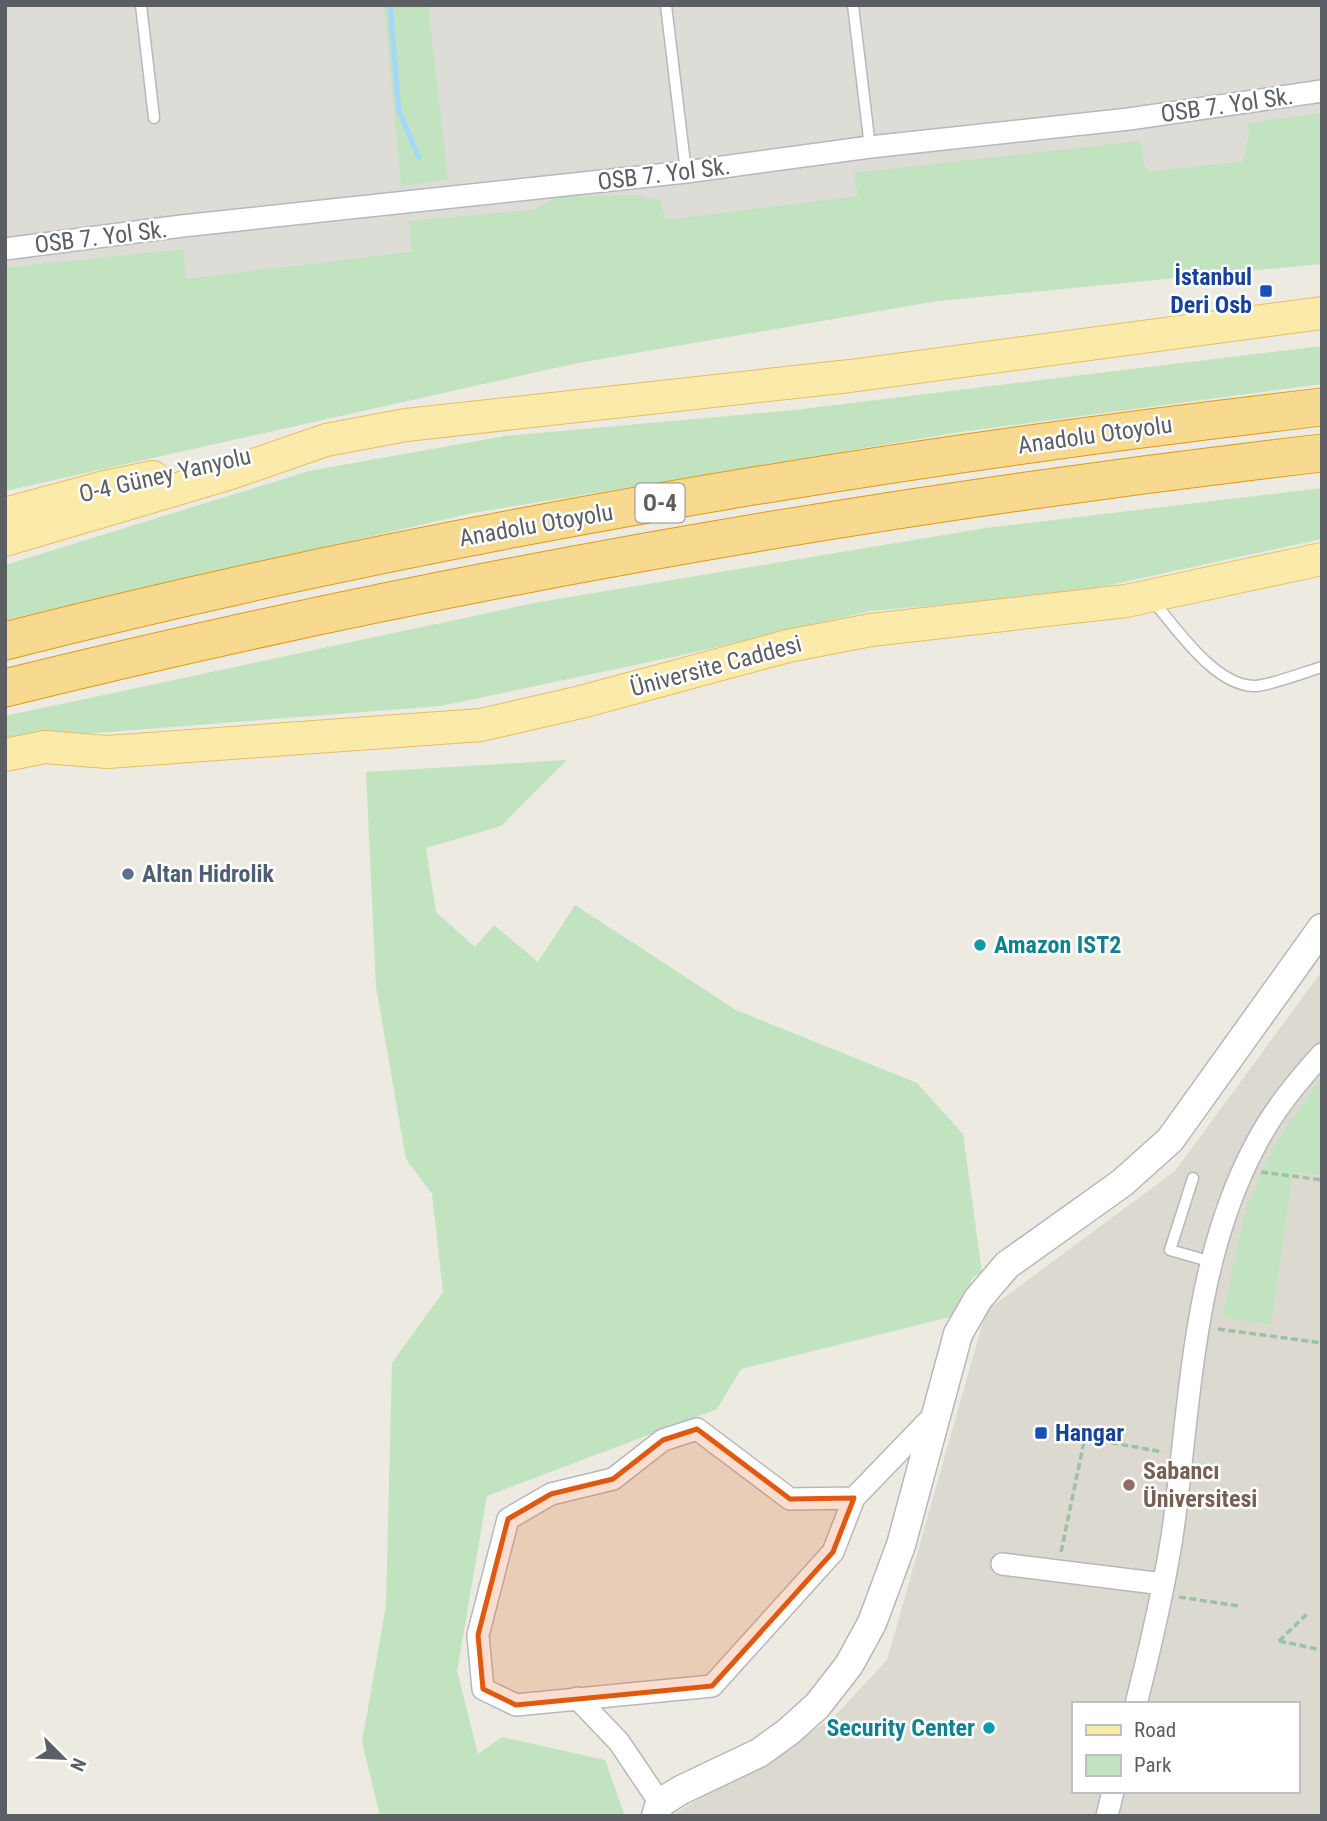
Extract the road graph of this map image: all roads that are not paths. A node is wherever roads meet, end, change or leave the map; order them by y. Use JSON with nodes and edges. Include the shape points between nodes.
{"nodes":[{"id":1,"x":141,"y":5,"type":"edge"},
{"id":2,"x":666,"y":5,"type":"edge"},
{"id":3,"x":853,"y":5,"type":"edge"},
{"id":4,"x":1322,"y":91,"type":"edge"},
{"id":5,"x":154,"y":118,"type":"dead end"},
{"id":6,"x":870,"y":147,"type":"junction"},
{"id":7,"x":685,"y":172,"type":"junction"},
{"id":8,"x":5,"y":249,"type":"edge"},
{"id":9,"x":1322,"y":313,"type":"edge"},
{"id":10,"x":1322,"y":407,"type":"edge"},
{"id":11,"x":326,"y":440,"type":"junction"},
{"id":12,"x":1322,"y":453,"type":"edge"},
{"id":13,"x":5,"y":514,"type":"edge"},
{"id":14,"x":5,"y":540,"type":"edge"},
{"id":15,"x":1322,"y":559,"type":"edge"},
{"id":16,"x":1149,"y":596,"type":"junction"},
{"id":17,"x":5,"y":641,"type":"edge"},
{"id":18,"x":1322,"y":667,"type":"edge"},
{"id":19,"x":5,"y":688,"type":"edge"},
{"id":20,"x":107,"y":752,"type":"junction"},
{"id":21,"x":5,"y":755,"type":"edge"},
{"id":22,"x":5,"y":778,"type":"edge"},
{"id":23,"x":1322,"y":928,"type":"edge"},
{"id":24,"x":1322,"y":1054,"type":"edge"},
{"id":25,"x":1193,"y":1178,"type":"dead end"},
{"id":26,"x":1212,"y":1262,"type":"junction"},
{"id":27,"x":936,"y":1412,"type":"junction"},
{"id":28,"x":854,"y":1498,"type":"junction"},
{"id":29,"x":1002,"y":1564,"type":"dead end"},
{"id":30,"x":1162,"y":1589,"type":"junction"},
{"id":31,"x":577,"y":1698,"type":"junction"},
{"id":32,"x":1136,"y":1702,"type":"edge"},
{"id":33,"x":1113,"y":1793,"type":"edge"},
{"id":34,"x":658,"y":1810,"type":"edge"},
{"id":35,"x":1107,"y":1816,"type":"edge"}],
"edges":[{"from":1,"to":5,"type":"lane"},
{"from":2,"to":7,"type":"lane"},
{"from":3,"to":6,"type":"lane"},
{"from":4,"to":6,"type":"street","name":"OSB 7. Yol Sk.","via":[[1129,119]]},
{"from":6,"to":7,"type":"street","name":"OSB 7. Yol Sk."},
{"from":7,"to":8,"type":"street","name":"OSB 7. Yol Sk."},
{"from":9,"to":11,"type":"main road","via":[[850,376],[406,425]]},
{"from":10,"to":17,"type":"highway","name":"Anadolu Otoyolu","number":"O-4","via":[[1084,436],[716,492],[271,577]]},
{"from":11,"to":13,"type":"main road","name":"O-4 Güney Yanyolu","via":[[105,487]]},
{"from":11,"to":14,"type":"main road"},
{"from":12,"to":19,"type":"highway","name":"Anadolu Otoyolu","number":"O-4","via":[[1084,483],[720,539],[304,618]]},
{"from":15,"to":16,"type":"main road","name":"Üniversite Caddesi"},
{"from":16,"to":18,"type":"lane","via":[[1199,655],[1228,679],[1255,687]]},
{"from":16,"to":20,"type":"main road","name":"Üniversite Caddesi","via":[[871,630],[788,646],[481,725]]},
{"from":20,"to":21,"type":"main road","via":[[45,747]]},
{"from":20,"to":22,"type":"main road"},
{"from":23,"to":27,"type":"street","via":[[1170,1140],[1122,1183],[1007,1265],[978,1299],[958,1334]]},
{"from":24,"to":26,"type":"street","via":[[1292,1088],[1256,1144],[1231,1200]]},
{"from":25,"to":26,"type":"lane","via":[[1170,1250]]},
{"from":26,"to":30,"type":"street","via":[[1198,1326]]},
{"from":27,"to":28,"type":"street"},
{"from":27,"to":34,"type":"street","via":[[901,1545],[872,1623],[849,1665],[817,1706],[788,1732],[759,1753],[681,1790]]},
{"from":28,"to":31,"type":"street","via":[[833,1552],[712,1686]]},
{"from":28,"to":31,"type":"street","via":[[790,1499],[697,1429],[663,1440],[613,1479],[551,1494],[508,1519],[478,1635],[483,1689],[516,1705]]},
{"from":29,"to":30,"type":"street"},
{"from":30,"to":32,"type":"street"},
{"from":31,"to":34,"type":"street","via":[[619,1742]]},
{"from":33,"to":35,"type":"street"}]}
